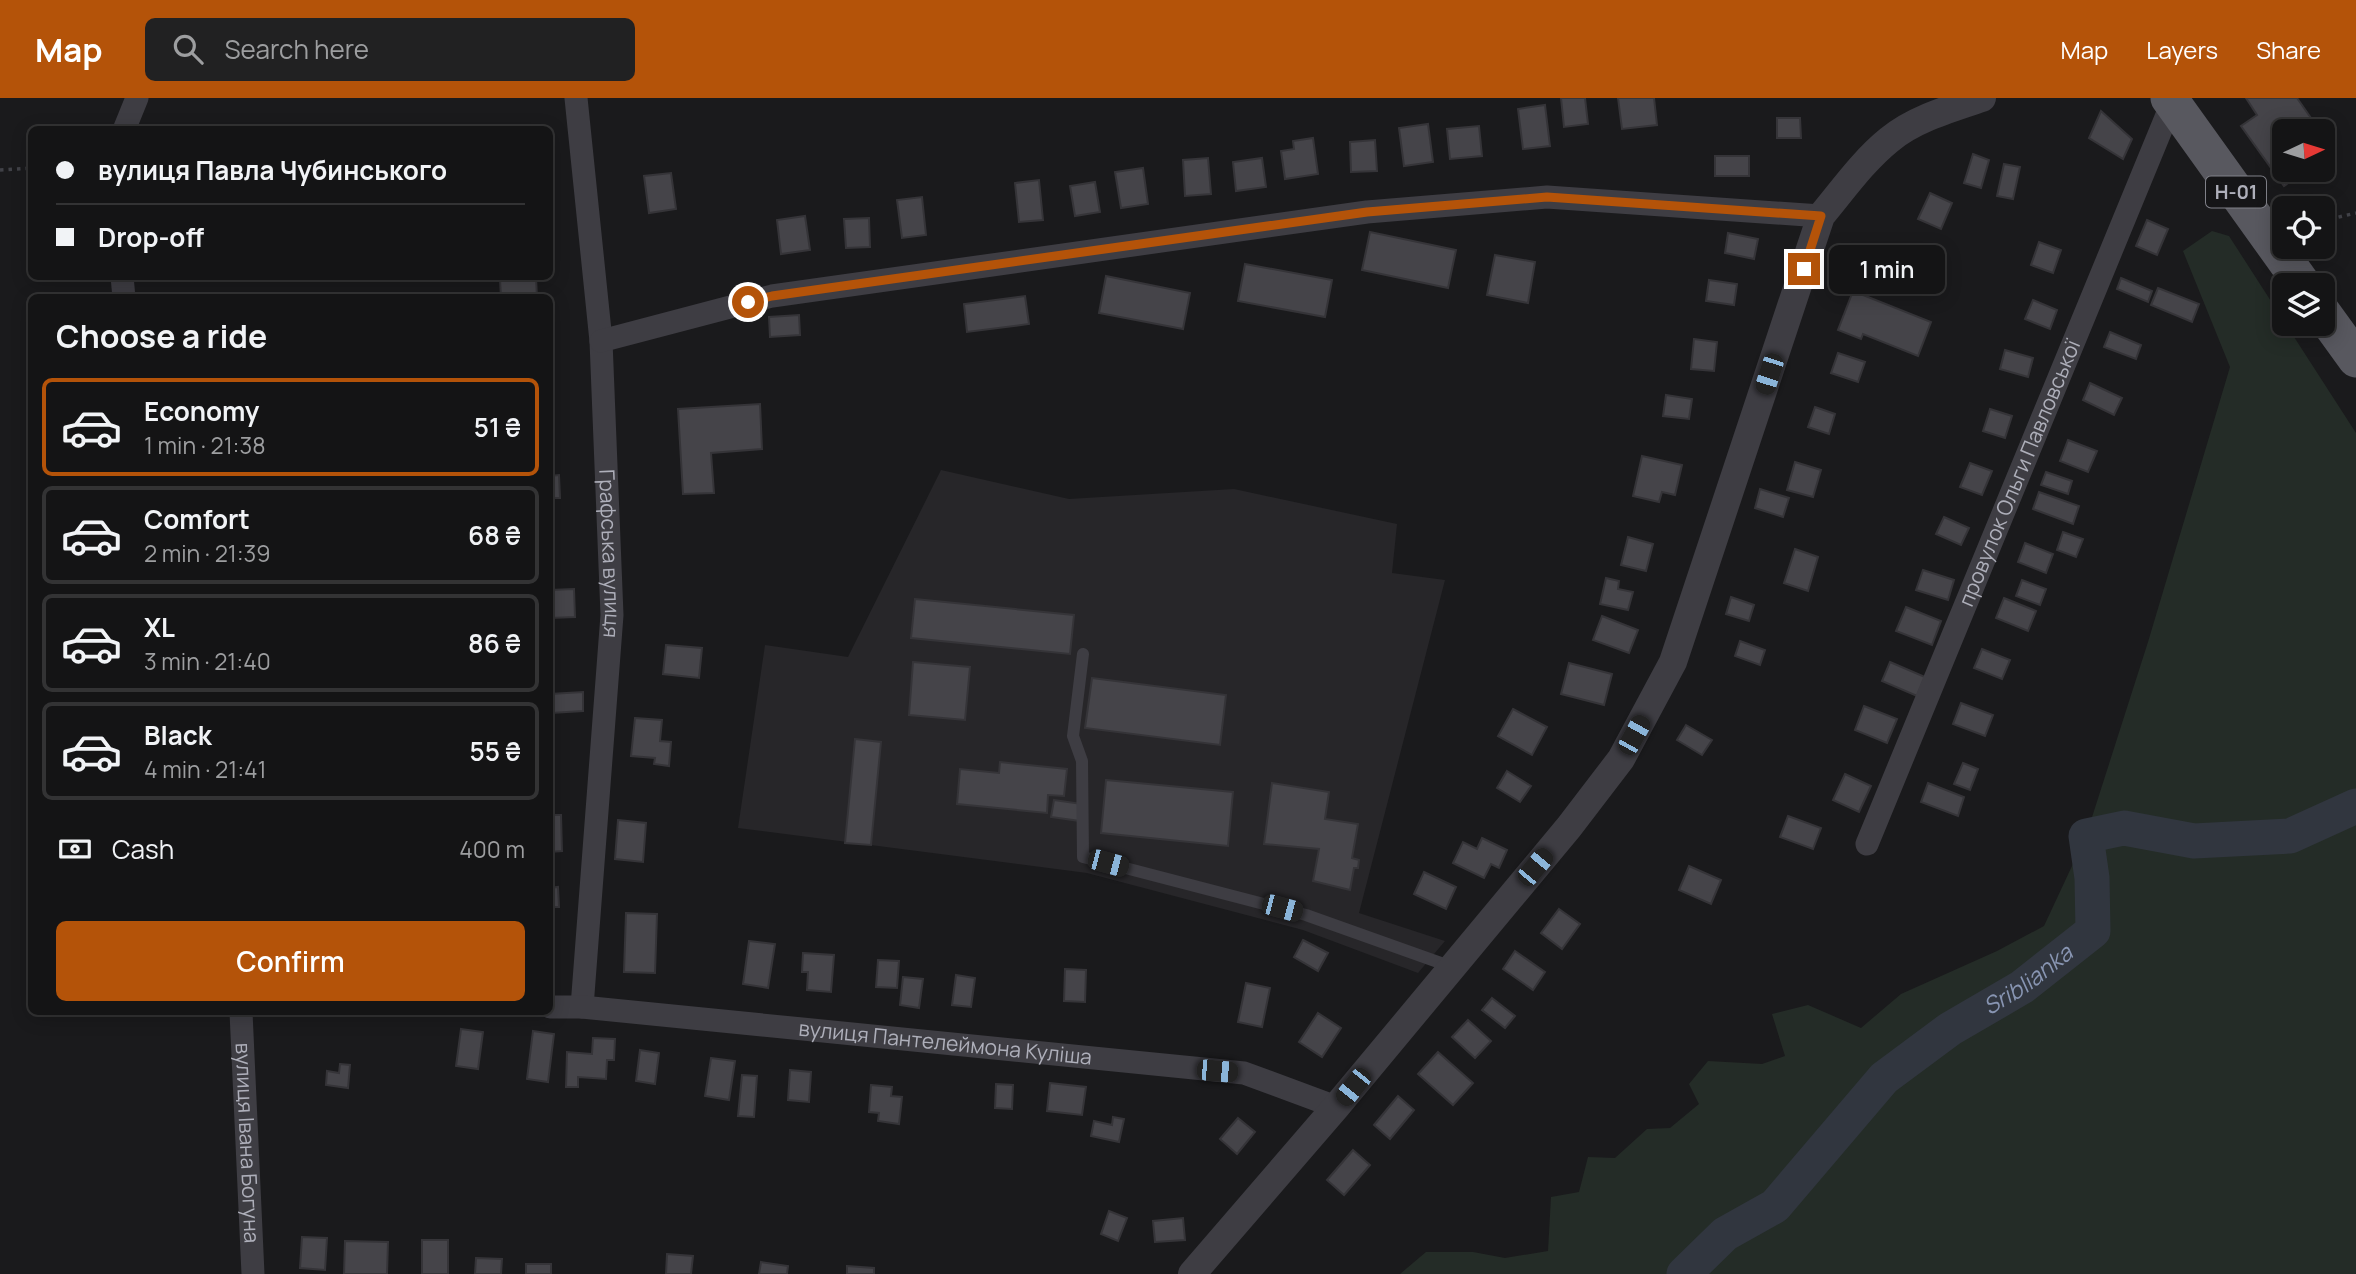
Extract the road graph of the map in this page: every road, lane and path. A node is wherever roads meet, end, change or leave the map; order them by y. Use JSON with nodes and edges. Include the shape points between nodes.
{"nodes":[{"id":1,"x":137,"y":98,"type":"edge"},
{"id":2,"x":576,"y":98,"type":"edge"},
{"id":3,"x":1982,"y":98,"type":"edge"},
{"id":4,"x":2171,"y":100,"type":"edge"},
{"id":5,"x":126,"y":126,"type":"edge"},
{"id":6,"x":28,"y":169,"type":"edge"},
{"id":7,"x":0,"y":170,"type":"edge"},
{"id":8,"x":2356,"y":213,"type":"edge"},
{"id":9,"x":1821,"y":216,"type":"junction"},
{"id":10,"x":2335,"y":219,"type":"edge"},
{"id":11,"x":2294,"y":273,"type":"edge"},
{"id":12,"x":2335,"y":330,"type":"edge"},
{"id":13,"x":601,"y":341,"type":"junction"},
{"id":14,"x":2356,"y":359,"type":"edge"},
{"id":15,"x":1083,"y":654,"type":"dead end"},
{"id":16,"x":1867,"y":844,"type":"dead end"},
{"id":17,"x":1452,"y":967,"type":"junction"},
{"id":18,"x":553,"y":1007,"type":"edge"},
{"id":19,"x":582,"y":1007,"type":"junction"},
{"id":20,"x":241,"y":1015,"type":"edge"},
{"id":21,"x":1336,"y":1107,"type":"junction"},
{"id":22,"x":253,"y":1274,"type":"edge"},
{"id":23,"x":1192,"y":1274,"type":"edge"}],
"edges":[{"from":1,"to":5,"type":"street"},
{"from":2,"to":13,"type":"street","name":"Графська вулиця"},
{"from":3,"to":9,"type":"street","via":[[1938,112],[1890,139]]},
{"from":4,"to":11,"type":"main road","number":"Н-01"},
{"from":4,"to":16,"type":"street","name":"провулок Ольги Павловської"},
{"from":6,"to":7,"type":"path"},
{"from":8,"to":10,"type":"path"},
{"from":9,"to":13,"type":"street","via":[[1547,197],[1367,212],[772,296]]},
{"from":9,"to":17,"type":"street","via":[[1673,662],[1621,759]]},
{"from":12,"to":14,"type":"main road"},
{"from":13,"to":19,"type":"street","name":"Графська вулиця","via":[[612,615]]},
{"from":15,"to":17,"type":"lane","via":[[1073,736],[1082,761],[1083,857],[1306,915]]},
{"from":17,"to":21,"type":"street"},
{"from":18,"to":19,"type":"street","name":"вулиця Пантелеймона Куліша"},
{"from":19,"to":21,"type":"street","name":"вулиця Пантелеймона Куліша","via":[[1244,1073]]},
{"from":20,"to":22,"type":"street","name":"вулиця Івана Богуна"},
{"from":21,"to":23,"type":"street"}]}
